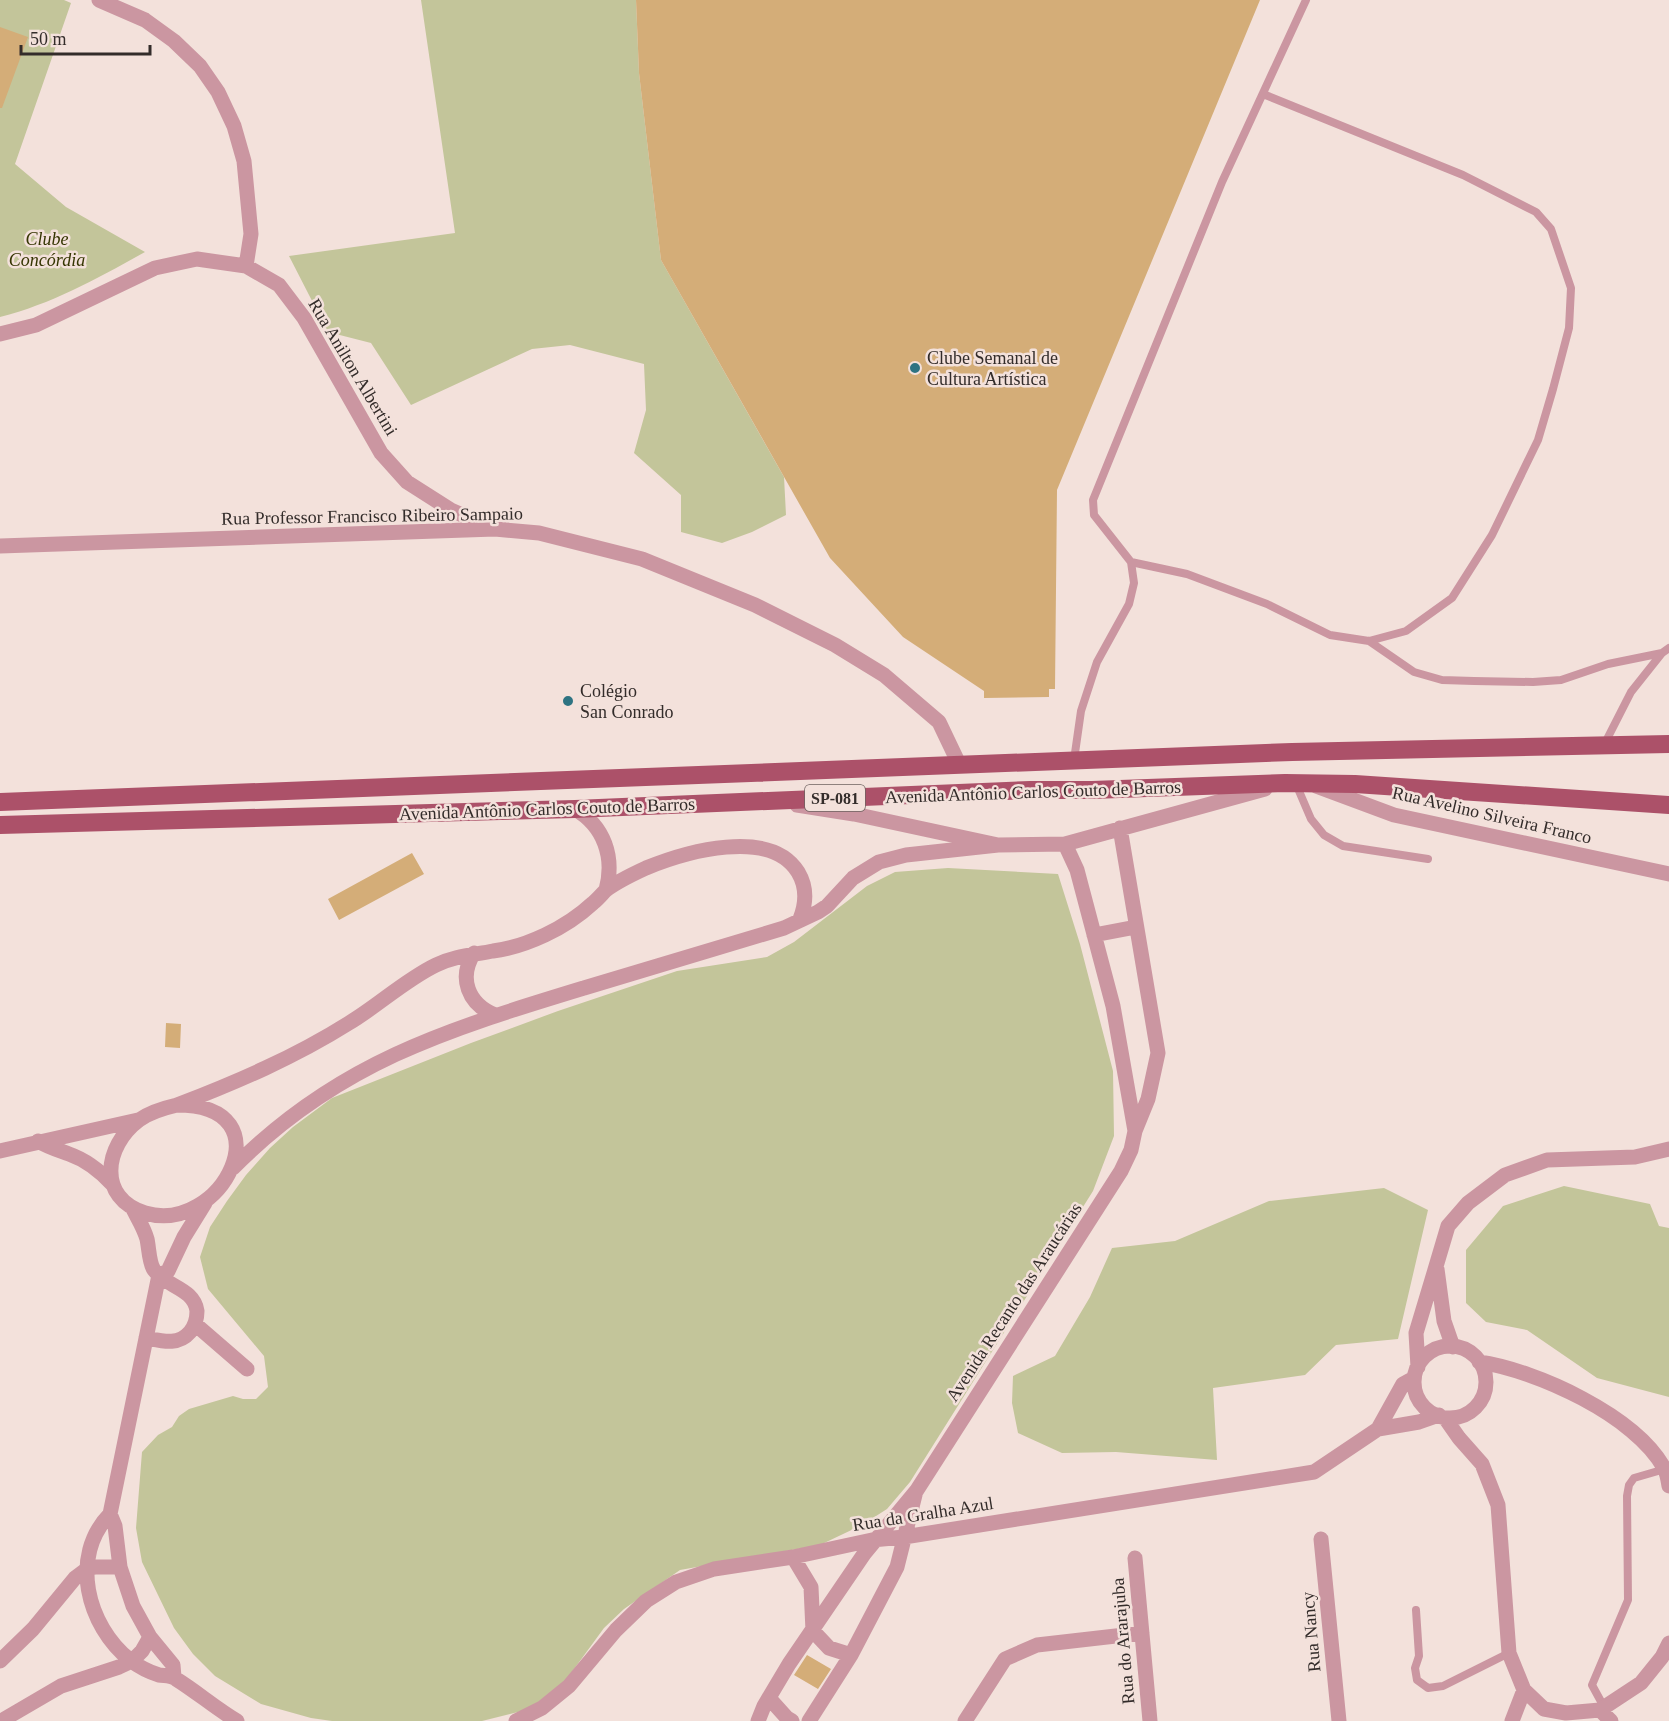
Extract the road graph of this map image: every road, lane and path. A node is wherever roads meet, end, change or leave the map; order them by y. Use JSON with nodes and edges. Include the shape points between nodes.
{"nodes":[{"id":1,"x":99,"y":0,"type":"edge"},
{"id":2,"x":1306,"y":0,"type":"edge"},
{"id":3,"x":1263,"y":94,"type":"junction"},
{"id":4,"x":246,"y":266,"type":"junction"},
{"id":5,"x":0,"y":334,"type":"edge"},
{"id":6,"x":495,"y":529,"type":"junction"},
{"id":7,"x":0,"y":546,"type":"edge"},
{"id":8,"x":1131,"y":562,"type":"junction"},
{"id":9,"x":1369,"y":641,"type":"junction"},
{"id":10,"x":1666,"y":650,"type":"edge"},
{"id":11,"x":1669,"y":744,"type":"edge"},
{"id":12,"x":1604,"y":745,"type":"junction"},
{"id":13,"x":1074,"y":760,"type":"junction"},
{"id":14,"x":959,"y":764,"type":"junction"},
{"id":15,"x":1297,"y":783,"type":"junction"},
{"id":16,"x":773,"y":801,"type":"junction"},
{"id":17,"x":0,"y":802,"type":"edge"},
{"id":18,"x":1669,"y":805,"type":"edge"},
{"id":19,"x":574,"y":808,"type":"junction"},
{"id":20,"x":0,"y":825,"type":"edge"},
{"id":21,"x":1120,"y":828,"type":"junction"},
{"id":22,"x":1065,"y":844,"type":"junction"},
{"id":23,"x":998,"y":845,"type":"junction"},
{"id":24,"x":1428,"y":859,"type":"dead end"},
{"id":25,"x":1669,"y":874,"type":"edge"},
{"id":26,"x":606,"y":890,"type":"junction"},
{"id":27,"x":800,"y":920,"type":"junction"},
{"id":28,"x":1136,"y":927,"type":"junction"},
{"id":29,"x":1094,"y":935,"type":"junction"},
{"id":30,"x":474,"y":953,"type":"junction"},
{"id":31,"x":495,"y":1015,"type":"junction"},
{"id":32,"x":177,"y":1105,"type":"junction"},
{"id":33,"x":139,"y":1120,"type":"junction"},
{"id":34,"x":1135,"y":1131,"type":"junction"},
{"id":35,"x":38,"y":1142,"type":"junction"},
{"id":36,"x":1669,"y":1149,"type":"edge"},
{"id":37,"x":0,"y":1151,"type":"edge"},
{"id":38,"x":233,"y":1168,"type":"junction"},
{"id":39,"x":112,"y":1184,"type":"junction"},
{"id":40,"x":208,"y":1199,"type":"junction"},
{"id":41,"x":133,"y":1209,"type":"junction"},
{"id":42,"x":1437,"y":1263,"type":"junction"},
{"id":43,"x":159,"y":1275,"type":"junction"},
{"id":44,"x":195,"y":1324,"type":"junction"},
{"id":45,"x":146,"y":1338,"type":"junction"},
{"id":46,"x":1453,"y":1347,"type":"junction"},
{"id":47,"x":1479,"y":1362,"type":"junction"},
{"id":48,"x":247,"y":1369,"type":"dead end"},
{"id":49,"x":1416,"y":1372,"type":"junction"},
{"id":50,"x":1442,"y":1416,"type":"junction"},
{"id":51,"x":1378,"y":1429,"type":"junction"},
{"id":52,"x":1665,"y":1469,"type":"junction"},
{"id":53,"x":1669,"y":1486,"type":"edge"},
{"id":54,"x":917,"y":1490,"type":"junction"},
{"id":55,"x":110,"y":1514,"type":"junction"},
{"id":56,"x":904,"y":1538,"type":"junction"},
{"id":57,"x":1321,"y":1539,"type":"dead end"},
{"id":58,"x":876,"y":1540,"type":"junction"},
{"id":59,"x":793,"y":1557,"type":"junction"},
{"id":60,"x":1135,"y":1558,"type":"dead end"},
{"id":61,"x":120,"y":1567,"type":"junction"},
{"id":62,"x":87,"y":1569,"type":"junction"},
{"id":63,"x":1416,"y":1610,"type":"dead end"},
{"id":64,"x":813,"y":1631,"type":"junction"},
{"id":65,"x":1142,"y":1633,"type":"junction"},
{"id":66,"x":150,"y":1637,"type":"junction"},
{"id":67,"x":1669,"y":1643,"type":"edge"},
{"id":68,"x":1509,"y":1653,"type":"junction"},
{"id":69,"x":851,"y":1655,"type":"junction"},
{"id":70,"x":0,"y":1661,"type":"edge"},
{"id":71,"x":132,"y":1661,"type":"junction"},
{"id":72,"x":174,"y":1677,"type":"junction"},
{"id":73,"x":1524,"y":1690,"type":"junction"},
{"id":74,"x":769,"y":1698,"type":"junction"},
{"id":75,"x":1605,"y":1713,"type":"edge"},
{"id":76,"x":2,"y":1719,"type":"edge"},
{"id":77,"x":237,"y":1721,"type":"edge"},
{"id":78,"x":516,"y":1721,"type":"edge"},
{"id":79,"x":758,"y":1721,"type":"edge"},
{"id":80,"x":792,"y":1721,"type":"edge"},
{"id":81,"x":809,"y":1721,"type":"edge"},
{"id":82,"x":965,"y":1721,"type":"edge"},
{"id":83,"x":1150,"y":1721,"type":"edge"},
{"id":84,"x":1339,"y":1721,"type":"edge"},
{"id":85,"x":1512,"y":1721,"type":"edge"}],
"edges":[{"from":1,"to":4,"type":"street","via":[[145,20],[174,41],[200,66],[218,92],[244,161],[251,234]]},
{"from":2,"to":3,"type":"lane"},
{"from":3,"to":8,"type":"lane","via":[[1222,182],[1094,500],[1094,515]]},
{"from":3,"to":9,"type":"lane","via":[[1463,174],[1536,212],[1551,229],[1570,288],[1569,328],[1538,440],[1492,536],[1452,598],[1406,632]]},
{"from":4,"to":5,"type":"street","name":"Rua Anilton Albertini","via":[[197,259],[154,268],[36,326]]},
{"from":4,"to":6,"type":"street","name":"Rua Anilton Albertini","via":[[279,285],[304,318],[381,453],[407,482],[451,510]]},
{"from":6,"to":7,"type":"street","name":"Rua Professor Francisco Ribeiro Sampaio"},
{"from":6,"to":14,"type":"street","name":"Rua Professor Francisco Ribeiro Sampaio","via":[[539,533],[642,559],[755,605],[835,645],[884,675],[939,722]]},
{"from":8,"to":9,"type":"lane","via":[[1187,574],[1267,604],[1330,635]]},
{"from":8,"to":13,"type":"lane","via":[[1134,583],[1129,604],[1097,662],[1081,711]]},
{"from":9,"to":10,"type":"lane","via":[[1414,672],[1442,680],[1474,681],[1561,680]]},
{"from":10,"to":12,"type":"lane","via":[[1631,692]]},
{"from":11,"to":12,"type":"main road","name":"Avenida Antônio Carlos Couto de Barros","number":"SP-081"},
{"from":12,"to":13,"type":"main road","name":"Avenida Antônio Carlos Couto de Barros","number":"SP-081"},
{"from":13,"to":14,"type":"main road","name":"Avenida Antônio Carlos Couto de Barros","number":"SP-081"},
{"from":14,"to":17,"type":"main road","name":"Avenida Antônio Carlos Couto de Barros","number":"SP-081"},
{"from":15,"to":16,"type":"main road","name":"Avenida Antônio Carlos Couto de Barros","number":"SP-081"},
{"from":15,"to":18,"type":"main road","name":"Avenida Antônio Carlos Couto de Barros","number":"SP-081"},
{"from":15,"to":21,"type":"street"},
{"from":15,"to":24,"type":"lane","via":[[1311,819],[1324,835],[1342,846]]},
{"from":15,"to":25,"type":"street","name":"Rua Avelino Silveira Franco","via":[[1394,816]]},
{"from":16,"to":19,"type":"main road","name":"Avenida Antônio Carlos Couto de Barros","number":"SP-081"},
{"from":16,"to":23,"type":"street"},
{"from":19,"to":20,"type":"main road","name":"Avenida Antônio Carlos Couto de Barros","number":"SP-081"},
{"from":19,"to":26,"type":"street","via":[[597,828],[607,846],[610,868]]},
{"from":21,"to":22,"type":"street"},
{"from":21,"to":28,"type":"street","name":"Avenida Recanto das Araucárias"},
{"from":22,"to":23,"type":"street"},
{"from":22,"to":29,"type":"street","name":"Avenida Recanto das Araucárias","via":[[1077,870]]},
{"from":23,"to":27,"type":"street","via":[[906,855],[879,862],[853,878],[827,906]]},
{"from":26,"to":27,"type":"street","via":[[646,869],[688,854],[767,848],[786,858],[799,873],[805,891]]},
{"from":26,"to":30,"type":"street","via":[[578,916],[546,935],[511,947]]},
{"from":27,"to":31,"type":"street"},
{"from":28,"to":29,"type":"street"},
{"from":28,"to":34,"type":"street","name":"Avenida Recanto das Araucárias","via":[[1158,1053],[1148,1099]]},
{"from":29,"to":34,"type":"street","name":"Avenida Recanto das Araucárias","via":[[1113,1006]]},
{"from":30,"to":31,"type":"street","via":[[467,968],[466,985],[479,1007]]},
{"from":30,"to":32,"type":"street","via":[[421,972],[348,1024],[274,1064]]},
{"from":31,"to":38,"type":"street","via":[[412,1046],[345,1079],[287,1119]]},
{"from":32,"to":33,"type":"street"},
{"from":32,"to":38,"type":"street","via":[[205,1107],[227,1120],[235,1134]]},
{"from":33,"to":35,"type":"street"},
{"from":33,"to":39,"type":"street","via":[[114,1150]]},
{"from":34,"to":54,"type":"street","name":"Avenida Recanto das Araucárias","via":[[1121,1171]]},
{"from":35,"to":37,"type":"street"},
{"from":35,"to":39,"type":"street","via":[[81,1159]]},
{"from":36,"to":42,"type":"street","via":[[1635,1157],[1547,1160],[1505,1175],[1468,1203],[1448,1226]]},
{"from":38,"to":40,"type":"street"},
{"from":39,"to":41,"type":"street","via":[[120,1199]]},
{"from":40,"to":41,"type":"street","via":[[170,1215]]},
{"from":40,"to":43,"type":"street","via":[[168,1271]]},
{"from":41,"to":43,"type":"street","via":[[146,1237],[153,1269]]},
{"from":42,"to":46,"type":"street","via":[[1443,1321]]},
{"from":42,"to":49,"type":"street","via":[[1416,1333]]},
{"from":43,"to":44,"type":"street","via":[[193,1300]]},
{"from":43,"to":45,"type":"street"},
{"from":44,"to":45,"type":"street","via":[[186,1336],[173,1342]]},
{"from":44,"to":48,"type":"street"},
{"from":45,"to":55,"type":"street"},
{"from":46,"to":47,"type":"street","via":[[1474,1355]]},
{"from":46,"to":49,"type":"street","via":[[1432,1350],[1420,1360]]},
{"from":47,"to":50,"type":"street","via":[[1486,1382],[1483,1397],[1474,1409],[1460,1416]]},
{"from":47,"to":52,"type":"street","via":[[1548,1384],[1615,1416],[1647,1444]]},
{"from":49,"to":50,"type":"street","via":[[1414,1389],[1420,1402],[1431,1413]]},
{"from":49,"to":51,"type":"street","name":"Rua da Gralha Azul","via":[[1403,1384]]},
{"from":50,"to":51,"type":"street","name":"Rua da Gralha Azul"},
{"from":50,"to":68,"type":"street","via":[[1482,1464],[1498,1505]]},
{"from":51,"to":56,"type":"street","name":"Rua da Gralha Azul","via":[[1314,1472]]},
{"from":52,"to":53,"type":"street"},
{"from":52,"to":75,"type":"lane","via":[[1634,1478],[1629,1485],[1628,1600],[1592,1685]]},
{"from":54,"to":56,"type":"street","name":"Avenida Recanto das Araucárias"},
{"from":54,"to":58,"type":"street","name":"Avenida Recanto das Araucárias"},
{"from":55,"to":61,"type":"street"},
{"from":55,"to":62,"type":"street","via":[[93,1539]]},
{"from":56,"to":58,"type":"street","name":"Rua da Gralha Azul"},
{"from":56,"to":69,"type":"street","name":"Avenida Recanto das Araucárias","via":[[897,1567]]},
{"from":57,"to":84,"type":"street","name":"Rua Nancy"},
{"from":58,"to":59,"type":"street","name":"Rua da Gralha Azul"},
{"from":58,"to":64,"type":"street","name":"Avenida Recanto das Araucárias"},
{"from":59,"to":64,"type":"street","via":[[811,1587]]},
{"from":59,"to":78,"type":"street","name":"Rua da Gralha Azul","via":[[714,1569],[676,1582],[646,1601],[569,1686],[542,1708]]},
{"from":60,"to":65,"type":"street","name":"Rua do Ararajuba"},
{"from":61,"to":62,"type":"street"},
{"from":61,"to":66,"type":"street","via":[[133,1606]]},
{"from":62,"to":70,"type":"street"},
{"from":62,"to":71,"type":"street","via":[[90,1599],[101,1627]]},
{"from":63,"to":68,"type":"lane","via":[[1419,1656],[1415,1668],[1417,1680],[1428,1688],[1443,1686]]},
{"from":64,"to":69,"type":"street","via":[[829,1648]]},
{"from":64,"to":74,"type":"street","name":"Avenida Recanto das Araucárias"},
{"from":65,"to":82,"type":"street","via":[[1037,1645],[1005,1659]]},
{"from":65,"to":83,"type":"street","name":"Rua do Ararajuba"},
{"from":66,"to":71,"type":"street"},
{"from":66,"to":72,"type":"street","via":[[173,1665]]},
{"from":67,"to":75,"type":"street","via":[[1641,1683]]},
{"from":68,"to":73,"type":"street"},
{"from":69,"to":81,"type":"street","name":"Avenida Recanto das Araucárias"},
{"from":71,"to":72,"type":"street","via":[[159,1675]]},
{"from":71,"to":76,"type":"street","via":[[61,1686]]},
{"from":72,"to":77,"type":"street"},
{"from":73,"to":75,"type":"street","via":[[1544,1709]]},
{"from":73,"to":85,"type":"street"},
{"from":74,"to":79,"type":"street","name":"Avenida Recanto das Araucárias"},
{"from":74,"to":80,"type":"street"}]}
